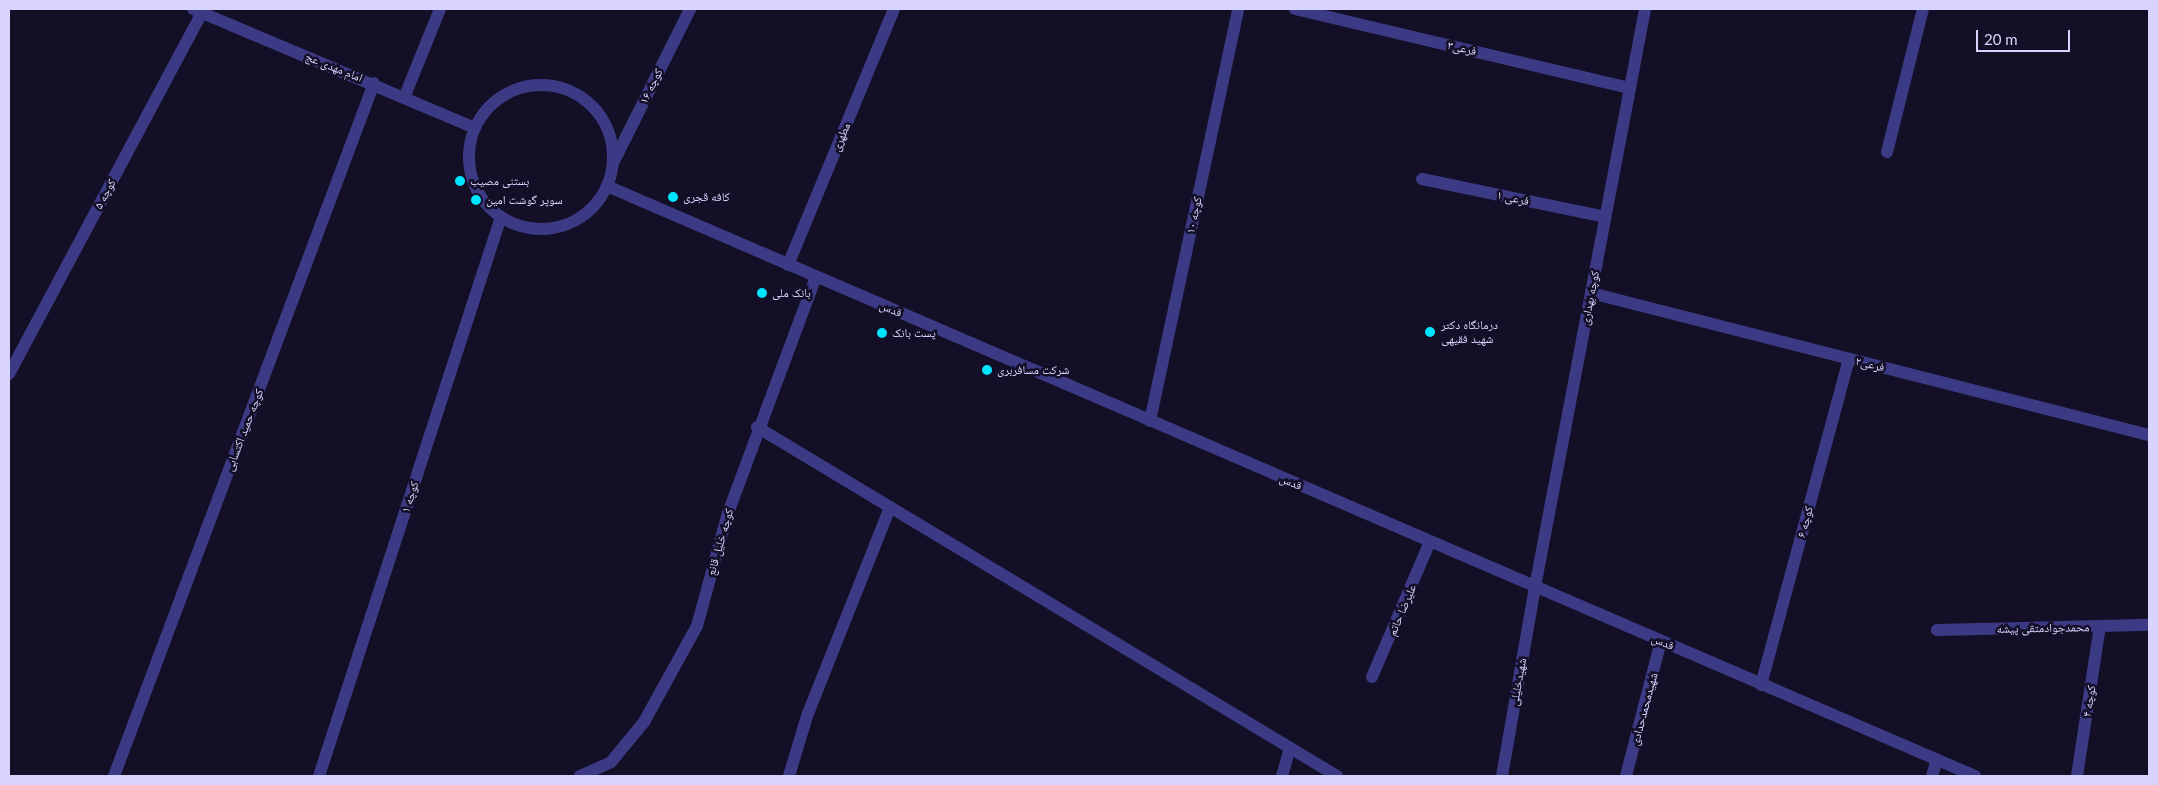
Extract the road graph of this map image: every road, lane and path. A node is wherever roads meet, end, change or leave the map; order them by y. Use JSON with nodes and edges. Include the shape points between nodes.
{"nodes":[{"id":1,"x":440,"y":9,"type":"edge"},
{"id":2,"x":690,"y":9,"type":"edge"},
{"id":3,"x":894,"y":9,"type":"edge"},
{"id":4,"x":1238,"y":9,"type":"edge"},
{"id":5,"x":1295,"y":9,"type":"edge"},
{"id":6,"x":1645,"y":9,"type":"edge"},
{"id":7,"x":1924,"y":9,"type":"edge"},
{"id":8,"x":197,"y":11,"type":"edge"},
{"id":9,"x":374,"y":83,"type":"junction"},
{"id":10,"x":1630,"y":88,"type":"junction"},
{"id":11,"x":404,"y":98,"type":"junction"},
{"id":12,"x":475,"y":128,"type":"junction"},
{"id":13,"x":1887,"y":152,"type":"dead end"},
{"id":14,"x":613,"y":163,"type":"junction"},
{"id":15,"x":1422,"y":179,"type":"dead end"},
{"id":16,"x":607,"y":186,"type":"junction"},
{"id":17,"x":1605,"y":217,"type":"junction"},
{"id":18,"x":501,"y":218,"type":"junction"},
{"id":19,"x":788,"y":265,"type":"junction"},
{"id":20,"x":816,"y":277,"type":"junction"},
{"id":21,"x":1591,"y":293,"type":"junction"},
{"id":22,"x":1849,"y":359,"type":"junction"},
{"id":23,"x":9,"y":374,"type":"edge"},
{"id":24,"x":1150,"y":421,"type":"junction"},
{"id":25,"x":757,"y":427,"type":"junction"},
{"id":26,"x":2149,"y":435,"type":"edge"},
{"id":27,"x":890,"y":507,"type":"junction"},
{"id":28,"x":1430,"y":542,"type":"junction"},
{"id":29,"x":1535,"y":587,"type":"junction"},
{"id":30,"x":2149,"y":625,"type":"edge"},
{"id":31,"x":2100,"y":626,"type":"junction"},
{"id":32,"x":1937,"y":630,"type":"dead end"},
{"id":33,"x":1661,"y":641,"type":"junction"},
{"id":34,"x":1372,"y":677,"type":"dead end"},
{"id":35,"x":1762,"y":685,"type":"junction"},
{"id":36,"x":1290,"y":748,"type":"junction"},
{"id":37,"x":1936,"y":760,"type":"junction"},
{"id":38,"x":114,"y":776,"type":"edge"},
{"id":39,"x":319,"y":776,"type":"edge"},
{"id":40,"x":580,"y":776,"type":"edge"},
{"id":41,"x":789,"y":776,"type":"edge"},
{"id":42,"x":1282,"y":776,"type":"edge"},
{"id":43,"x":1337,"y":776,"type":"edge"},
{"id":44,"x":1502,"y":776,"type":"edge"},
{"id":45,"x":1626,"y":776,"type":"edge"},
{"id":46,"x":1932,"y":776,"type":"edge"},
{"id":47,"x":1975,"y":776,"type":"edge"},
{"id":48,"x":2077,"y":776,"type":"edge"}],
"edges":[{"from":1,"to":11,"type":"street"},
{"from":2,"to":14,"type":"street","name":"کوچه ۱۶"},
{"from":3,"to":19,"type":"street","name":"مطهری"},
{"from":4,"to":24,"type":"street","name":"کوچه ۱۰"},
{"from":5,"to":10,"type":"street","name":"فرعی۳"},
{"from":6,"to":10,"type":"street","name":"کوچه بهداری"},
{"from":7,"to":13,"type":"street"},
{"from":8,"to":9,"type":"street","name":"امام مهدی عج"},
{"from":8,"to":23,"type":"street","name":"کوچه ۵"},
{"from":9,"to":11,"type":"street","name":"امام مهدی عج"},
{"from":9,"to":38,"type":"street","name":"کوچه حمید اکتسابی"},
{"from":10,"to":17,"type":"street","name":"کوچه بهداری"},
{"from":11,"to":12,"type":"street","name":"امام مهدی عج"},
{"from":12,"to":14,"type":"street","via":[[488,106],[508,92],[534,84],[559,86],[581,97],[599,114],[611,137]]},
{"from":12,"to":18,"type":"street","via":[[471,176],[484,200]]},
{"from":14,"to":16,"type":"street"},
{"from":15,"to":17,"type":"street","name":"فرعی ۱"},
{"from":16,"to":18,"type":"street","via":[[594,209],[573,222],[547,230],[523,229]]},
{"from":16,"to":19,"type":"street","name":"قدس"},
{"from":17,"to":21,"type":"street","name":"کوچه بهداری"},
{"from":18,"to":39,"type":"street","name":"کوچه ۱"},
{"from":19,"to":20,"type":"street","name":"قدس"},
{"from":20,"to":24,"type":"street","name":"قدس"},
{"from":20,"to":25,"type":"street","name":"کوچه خلیل قانع"},
{"from":21,"to":22,"type":"street","name":"فرعی۲"},
{"from":21,"to":29,"type":"street","name":"کوچه بهداری"},
{"from":22,"to":26,"type":"street","name":"فرعی۲"},
{"from":22,"to":35,"type":"street","name":"کوچه ۶"},
{"from":24,"to":28,"type":"street","name":"قدس"},
{"from":25,"to":27,"type":"street"},
{"from":25,"to":40,"type":"street","name":"کوچه خلیل قانع","via":[[698,626],[644,722],[611,762]]},
{"from":27,"to":36,"type":"street"},
{"from":27,"to":41,"type":"street","via":[[807,716]]},
{"from":28,"to":29,"type":"street","name":"قدس"},
{"from":28,"to":34,"type":"street","name":"علیرضا حاتم"},
{"from":29,"to":33,"type":"street","name":"قدس"},
{"from":29,"to":44,"type":"street","name":"شهیدخلیلی"},
{"from":30,"to":31,"type":"street","name":"محمدجوادمتقی پیشه"},
{"from":31,"to":32,"type":"street","name":"محمدجوادمتقی پیشه"},
{"from":31,"to":48,"type":"street","name":"کوچه ۴"},
{"from":33,"to":35,"type":"street","name":"قدس"},
{"from":33,"to":45,"type":"street","name":"شهیدمحمدحدادی"},
{"from":35,"to":37,"type":"street","name":"قدس"},
{"from":36,"to":42,"type":"street"},
{"from":36,"to":43,"type":"street"},
{"from":37,"to":46,"type":"street"},
{"from":37,"to":47,"type":"street","name":"قدس"}]}
